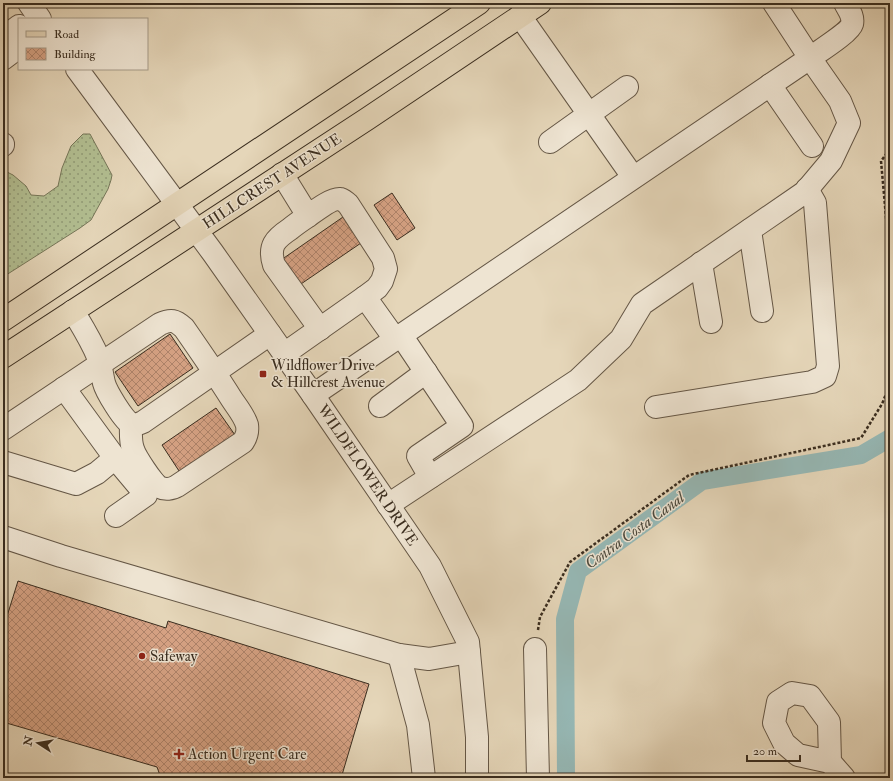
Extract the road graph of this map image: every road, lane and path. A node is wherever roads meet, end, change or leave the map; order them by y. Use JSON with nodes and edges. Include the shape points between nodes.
{"nodes":[{"id":1,"x":540,"y":3,"type":"edge"},
{"id":2,"x":774,"y":3,"type":"edge"},
{"id":3,"x":844,"y":3,"type":"edge"},
{"id":4,"x":473,"y":5,"type":"edge"},
{"id":5,"x":520,"y":16,"type":"junction"},
{"id":6,"x":18,"y":27,"type":"edge"},
{"id":7,"x":3,"y":38,"type":"edge"},
{"id":8,"x":18,"y":48,"type":"edge"},
{"id":9,"x":810,"y":58,"type":"junction"},
{"id":10,"x":3,"y":59,"type":"edge"},
{"id":11,"x":78,"y":70,"type":"edge"},
{"id":12,"x":770,"y":85,"type":"junction"},
{"id":13,"x":627,"y":87,"type":"dead end"},
{"id":14,"x":589,"y":114,"type":"junction"},
{"id":15,"x":550,"y":142,"type":"dead end"},
{"id":16,"x":812,"y":146,"type":"dead end"},
{"id":17,"x":890,"y":149,"type":"edge"},
{"id":18,"x":282,"y":174,"type":"junction"},
{"id":19,"x":633,"y":177,"type":"junction"},
{"id":20,"x":807,"y":189,"type":"junction"},
{"id":21,"x":176,"y":204,"type":"junction"},
{"id":22,"x":308,"y":216,"type":"junction"},
{"id":23,"x":750,"y":230,"type":"junction"},
{"id":24,"x":196,"y":231,"type":"junction"},
{"id":25,"x":890,"y":262,"type":"edge"},
{"id":26,"x":701,"y":263,"type":"junction"},
{"id":27,"x":365,"y":297,"type":"junction"},
{"id":28,"x":73,"y":311,"type":"junction"},
{"id":29,"x":762,"y":311,"type":"dead end"},
{"id":30,"x":3,"y":320,"type":"edge"},
{"id":31,"x":710,"y":322,"type":"dead end"},
{"id":32,"x":320,"y":329,"type":"junction"},
{"id":33,"x":270,"y":334,"type":"junction"},
{"id":34,"x":398,"y":337,"type":"junction"},
{"id":35,"x":284,"y":354,"type":"junction"},
{"id":36,"x":3,"y":357,"type":"edge"},
{"id":37,"x":100,"y":364,"type":"junction"},
{"id":38,"x":215,"y":372,"type":"junction"},
{"id":39,"x":426,"y":372,"type":"junction"},
{"id":40,"x":890,"y":384,"type":"edge"},
{"id":41,"x":64,"y":388,"type":"junction"},
{"id":42,"x":313,"y":395,"type":"junction"},
{"id":43,"x":380,"y":406,"type":"dead end"},
{"id":44,"x":656,"y":406,"type":"dead end"},
{"id":45,"x":131,"y":424,"type":"junction"},
{"id":46,"x":3,"y":429,"type":"edge"},
{"id":47,"x":115,"y":458,"type":"junction"},
{"id":48,"x":3,"y":462,"type":"edge"},
{"id":49,"x":430,"y":477,"type":"junction"},
{"id":50,"x":388,"y":505,"type":"junction"},
{"id":51,"x":116,"y":516,"type":"dead end"},
{"id":52,"x":3,"y":537,"type":"edge"},
{"id":53,"x":535,"y":649,"type":"joint"},
{"id":54,"x":468,"y":652,"type":"junction"},
{"id":55,"x":399,"y":655,"type":"junction"},
{"id":56,"x":830,"y":762,"type":"dead end"},
{"id":57,"x":424,"y":778,"type":"edge"},
{"id":58,"x":477,"y":778,"type":"edge"},
{"id":59,"x":538,"y":778,"type":"edge"},
{"id":60,"x":844,"y":778,"type":"edge"}],
"edges":[{"from":1,"to":5,"type":"main road","name":"HILLCREST AVENUE"},
{"from":2,"to":9,"type":"street"},
{"from":3,"to":9,"type":"street","via":[[851,14],[852,24],[848,31]]},
{"from":4,"to":21,"type":"main road"},
{"from":5,"to":14,"type":"street"},
{"from":5,"to":18,"type":"main road","name":"HILLCREST AVENUE"},
{"from":6,"to":7,"type":"street"},
{"from":8,"to":10,"type":"street"},
{"from":9,"to":12,"type":"street"},
{"from":9,"to":20,"type":"street","via":[[840,101],[849,123],[831,161]]},
{"from":11,"to":21,"type":"street","name":"WILDFLOWER DRIVE"},
{"from":12,"to":16,"type":"street"},
{"from":12,"to":19,"type":"street"},
{"from":13,"to":14,"type":"street"},
{"from":14,"to":15,"type":"street"},
{"from":14,"to":19,"type":"street"},
{"from":17,"to":25,"type":"path","via":[[881,161]]},
{"from":18,"to":22,"type":"street"},
{"from":18,"to":24,"type":"main road","name":"HILLCREST AVENUE"},
{"from":19,"to":34,"type":"street"},
{"from":20,"to":23,"type":"street"},
{"from":20,"to":44,"type":"street","via":[[815,203],[828,366],[825,376],[812,382]]},
{"from":21,"to":24,"type":"street","name":"WILDFLOWER DRIVE"},
{"from":21,"to":30,"type":"main road"},
{"from":22,"to":27,"type":"street","via":[[335,199],[341,199],[348,204],[383,258],[386,269],[377,288]]},
{"from":22,"to":32,"type":"street","via":[[279,236],[274,242],[272,257],[274,265]]},
{"from":23,"to":26,"type":"street"},
{"from":23,"to":29,"type":"street"},
{"from":24,"to":28,"type":"main road","name":"HILLCREST AVENUE"},
{"from":24,"to":33,"type":"street","name":"WILDFLOWER DRIVE"},
{"from":26,"to":31,"type":"street"},
{"from":26,"to":49,"type":"street","via":[[642,304],[621,339],[578,380]]},
{"from":27,"to":32,"type":"street"},
{"from":27,"to":34,"type":"street"},
{"from":28,"to":36,"type":"main road","name":"HILLCREST AVENUE"},
{"from":28,"to":37,"type":"street","via":[[91,341]]},
{"from":32,"to":35,"type":"street"},
{"from":33,"to":35,"type":"street","name":"WILDFLOWER DRIVE"},
{"from":33,"to":38,"type":"street"},
{"from":34,"to":39,"type":"street"},
{"from":34,"to":42,"type":"street"},
{"from":35,"to":42,"type":"street","name":"WILDFLOWER DRIVE"},
{"from":37,"to":38,"type":"street","via":[[160,324],[171,320],[184,328]]},
{"from":37,"to":41,"type":"street"},
{"from":37,"to":45,"type":"street","via":[[106,389],[124,419]]},
{"from":38,"to":45,"type":"street","via":[[143,422]]},
{"from":38,"to":45,"type":"street","via":[[246,423],[247,437],[173,489],[155,484],[136,458],[131,440]]},
{"from":39,"to":43,"type":"street"},
{"from":39,"to":49,"type":"street","via":[[462,426],[418,456]]},
{"from":40,"to":53,"type":"path","via":[[882,404],[861,438],[690,475],[570,562],[540,617]]},
{"from":41,"to":46,"type":"street"},
{"from":41,"to":47,"type":"street"},
{"from":42,"to":50,"type":"street","name":"WILDFLOWER DRIVE"},
{"from":47,"to":48,"type":"street","via":[[97,473],[76,484]]},
{"from":47,"to":51,"type":"street","via":[[146,495]]},
{"from":49,"to":50,"type":"street"},
{"from":50,"to":54,"type":"street","name":"WILDFLOWER DRIVE","via":[[430,566],[468,642]]},
{"from":52,"to":55,"type":"street"},
{"from":53,"to":59,"type":"street"},
{"from":54,"to":55,"type":"street","via":[[429,658]]},
{"from":54,"to":58,"type":"street","name":"WILDFLOWER DRIVE","via":[[477,737]]},
{"from":55,"to":57,"type":"street","via":[[418,725]]},
{"from":56,"to":60,"type":"street"}]}
